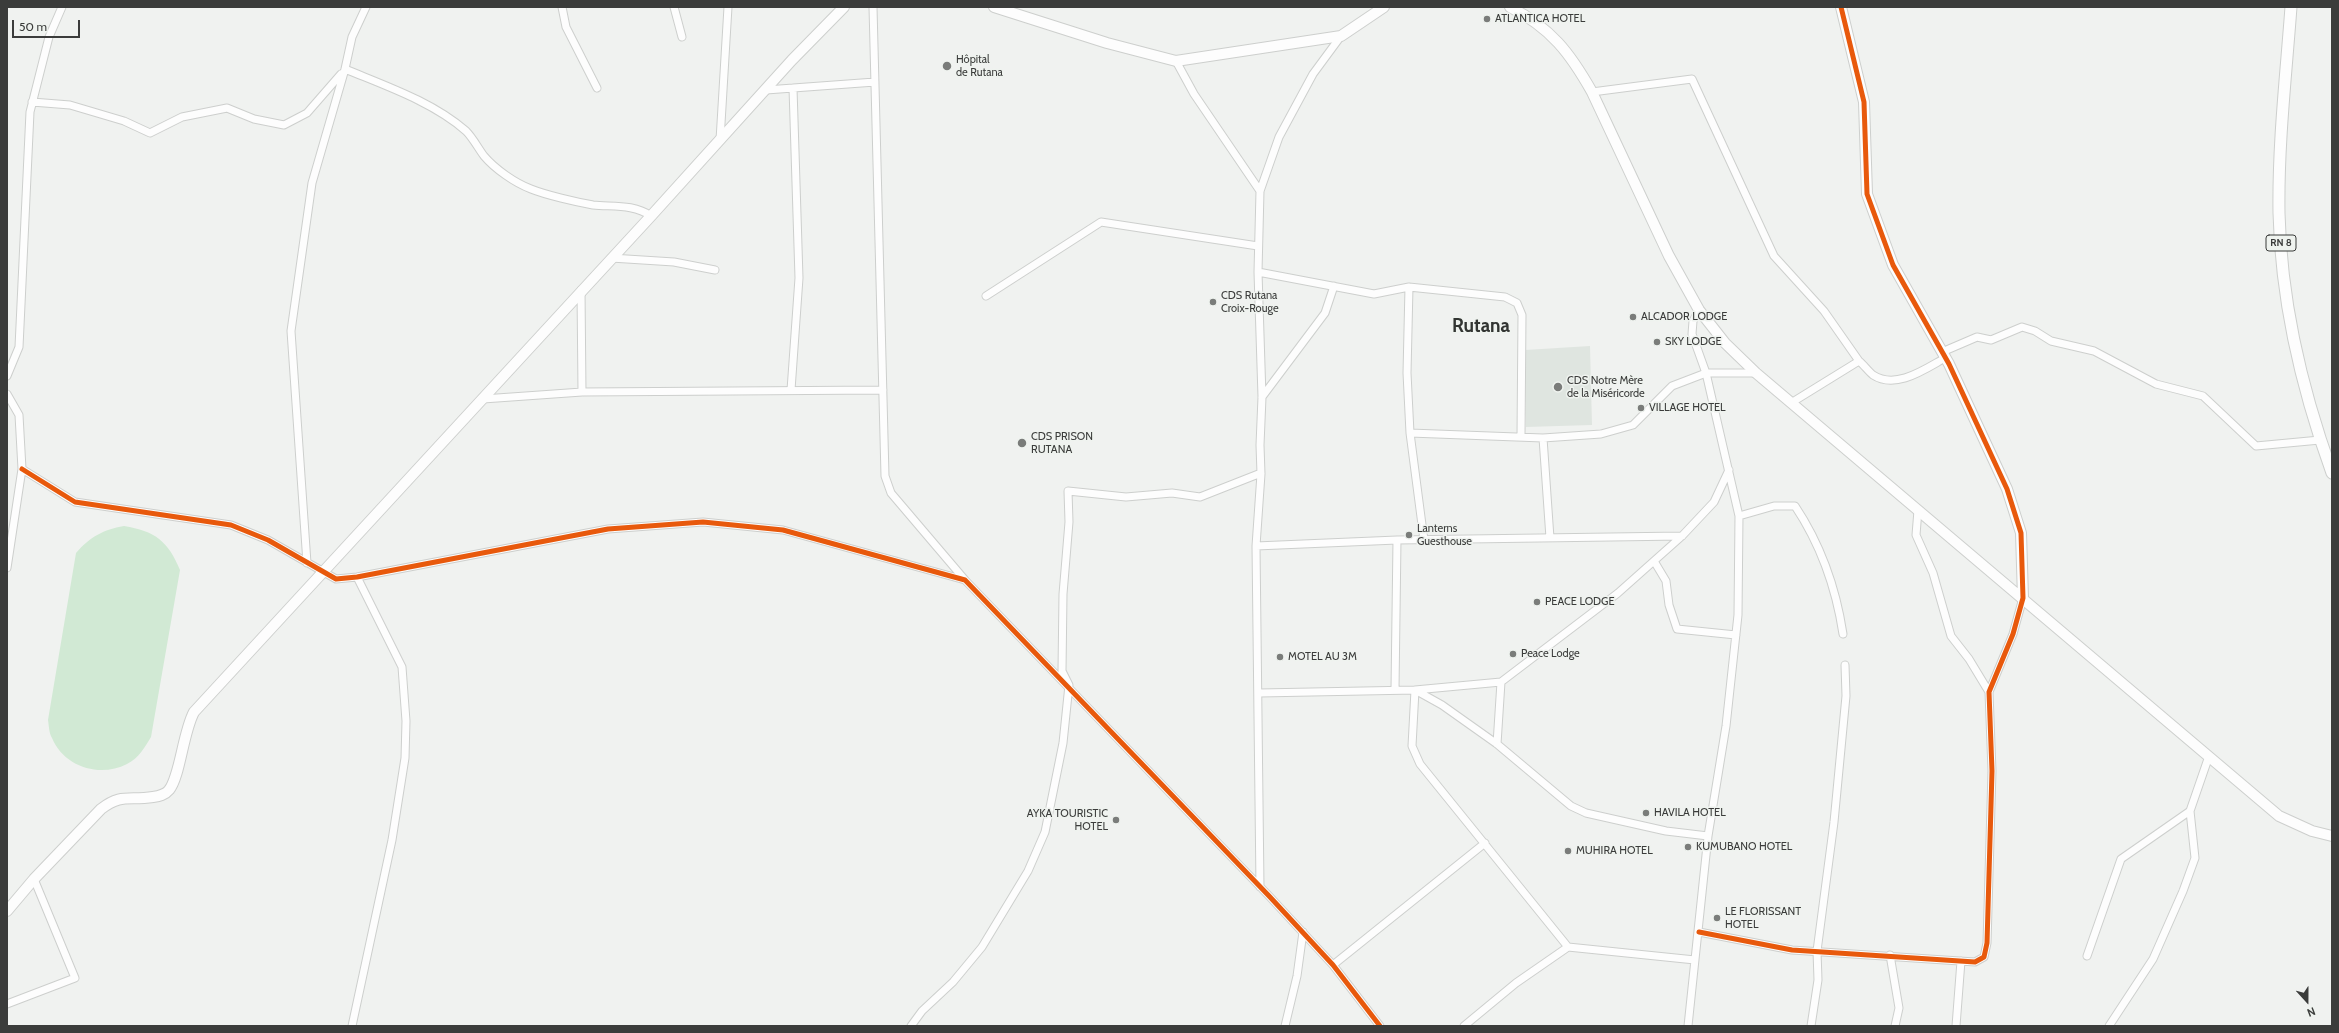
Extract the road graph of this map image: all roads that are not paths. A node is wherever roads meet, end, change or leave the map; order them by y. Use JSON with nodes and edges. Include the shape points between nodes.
{"nodes":[{"id":1,"x":62,"y":7,"type":"edge"},
{"id":2,"x":366,"y":7,"type":"edge"},
{"id":3,"x":562,"y":7,"type":"edge"},
{"id":4,"x":674,"y":7,"type":"edge"},
{"id":5,"x":728,"y":7,"type":"edge"},
{"id":6,"x":844,"y":7,"type":"edge"},
{"id":7,"x":873,"y":7,"type":"edge"},
{"id":8,"x":994,"y":7,"type":"edge"},
{"id":9,"x":1384,"y":7,"type":"edge"},
{"id":10,"x":1510,"y":7,"type":"edge"},
{"id":11,"x":1841,"y":7,"type":"edge"},
{"id":12,"x":2291,"y":7,"type":"edge"},
{"id":13,"x":1340,"y":36,"type":"junction"},
{"id":14,"x":682,"y":37,"type":"dead end"},
{"id":15,"x":1176,"y":61,"type":"junction"},
{"id":16,"x":345,"y":70,"type":"junction"},
{"id":17,"x":875,"y":82,"type":"junction"},
{"id":18,"x":597,"y":88,"type":"dead end"},
{"id":19,"x":793,"y":88,"type":"junction"},
{"id":20,"x":766,"y":90,"type":"junction"},
{"id":21,"x":1592,"y":92,"type":"junction"},
{"id":22,"x":32,"y":102,"type":"junction"},
{"id":23,"x":720,"y":140,"type":"junction"},
{"id":24,"x":1260,"y":191,"type":"junction"},
{"id":25,"x":651,"y":216,"type":"junction"},
{"id":26,"x":1258,"y":246,"type":"junction"},
{"id":27,"x":611,"y":258,"type":"junction"},
{"id":28,"x":714,"y":270,"type":"dead end"},
{"id":29,"x":1258,"y":272,"type":"junction"},
{"id":30,"x":1334,"y":286,"type":"junction"},
{"id":31,"x":1409,"y":287,"type":"junction"},
{"id":32,"x":581,"y":290,"type":"junction"},
{"id":33,"x":986,"y":296,"type":"dead end"},
{"id":34,"x":1699,"y":310,"type":"junction"},
{"id":35,"x":1943,"y":355,"type":"junction"},
{"id":36,"x":1859,"y":361,"type":"junction"},
{"id":37,"x":1706,"y":373,"type":"junction"},
{"id":38,"x":1756,"y":374,"type":"junction"},
{"id":39,"x":7,"y":376,"type":"edge"},
{"id":40,"x":791,"y":390,"type":"junction"},
{"id":41,"x":883,"y":390,"type":"junction"},
{"id":42,"x":582,"y":392,"type":"junction"},
{"id":43,"x":7,"y":394,"type":"edge"},
{"id":44,"x":1262,"y":397,"type":"junction"},
{"id":45,"x":482,"y":399,"type":"junction"},
{"id":46,"x":1791,"y":403,"type":"junction"},
{"id":47,"x":1410,"y":433,"type":"junction"},
{"id":48,"x":1521,"y":436,"type":"junction"},
{"id":49,"x":1543,"y":438,"type":"junction"},
{"id":50,"x":2320,"y":440,"type":"junction"},
{"id":51,"x":22,"y":470,"type":"junction"},
{"id":52,"x":1729,"y":470,"type":"junction"},
{"id":53,"x":1261,"y":473,"type":"junction"},
{"id":54,"x":2332,"y":473,"type":"edge"},
{"id":55,"x":1918,"y":510,"type":"junction"},
{"id":56,"x":1739,"y":516,"type":"junction"},
{"id":57,"x":1682,"y":536,"type":"junction"},
{"id":58,"x":1550,"y":538,"type":"junction"},
{"id":59,"x":1397,"y":540,"type":"junction"},
{"id":60,"x":1424,"y":540,"type":"junction"},
{"id":61,"x":1256,"y":546,"type":"junction"},
{"id":62,"x":1654,"y":561,"type":"junction"},
{"id":63,"x":307,"y":563,"type":"junction"},
{"id":64,"x":7,"y":568,"type":"edge"},
{"id":65,"x":323,"y":572,"type":"junction"},
{"id":66,"x":357,"y":577,"type":"junction"},
{"id":67,"x":965,"y":580,"type":"junction"},
{"id":68,"x":2023,"y":598,"type":"junction"},
{"id":69,"x":1843,"y":634,"type":"dead end"},
{"id":70,"x":1736,"y":635,"type":"junction"},
{"id":71,"x":1845,"y":665,"type":"dead end"},
{"id":72,"x":1500,"y":682,"type":"junction"},
{"id":73,"x":1068,"y":685,"type":"junction"},
{"id":74,"x":1395,"y":689,"type":"junction"},
{"id":75,"x":1415,"y":690,"type":"junction"},
{"id":76,"x":1989,"y":692,"type":"junction"},
{"id":77,"x":1260,"y":693,"type":"junction"},
{"id":78,"x":1497,"y":744,"type":"junction"},
{"id":79,"x":2209,"y":756,"type":"junction"},
{"id":80,"x":2190,"y":811,"type":"junction"},
{"id":81,"x":1708,"y":836,"type":"junction"},
{"id":82,"x":2332,"y":836,"type":"edge"},
{"id":83,"x":1485,"y":843,"type":"junction"},
{"id":84,"x":34,"y":879,"type":"junction"},
{"id":85,"x":1260,"y":886,"type":"junction"},
{"id":86,"x":7,"y":911,"type":"edge"},
{"id":87,"x":1303,"y":932,"type":"junction"},
{"id":88,"x":1699,"y":932,"type":"junction"},
{"id":89,"x":1568,"y":947,"type":"junction"},
{"id":90,"x":1818,"y":951,"type":"junction"},
{"id":91,"x":1890,"y":955,"type":"junction"},
{"id":92,"x":2087,"y":956,"type":"dead end"},
{"id":93,"x":1695,"y":960,"type":"junction"},
{"id":94,"x":1961,"y":961,"type":"junction"},
{"id":95,"x":1334,"y":966,"type":"junction"},
{"id":96,"x":7,"y":1004,"type":"edge"},
{"id":97,"x":352,"y":1026,"type":"edge"},
{"id":98,"x":911,"y":1026,"type":"edge"},
{"id":99,"x":1285,"y":1026,"type":"edge"},
{"id":100,"x":1380,"y":1026,"type":"edge"},
{"id":101,"x":1464,"y":1026,"type":"edge"},
{"id":102,"x":1688,"y":1026,"type":"edge"},
{"id":103,"x":1811,"y":1026,"type":"edge"},
{"id":104,"x":1895,"y":1026,"type":"edge"},
{"id":105,"x":1956,"y":1026,"type":"edge"},
{"id":106,"x":2109,"y":1026,"type":"edge"}],
"edges":[{"from":1,"to":22,"type":"street","via":[[50,37]]},
{"from":2,"to":16,"type":"street","via":[[352,36]]},
{"from":3,"to":18,"type":"street","via":[[566,27]]},
{"from":4,"to":14,"type":"street"},
{"from":5,"to":23,"type":"street"},
{"from":6,"to":20,"type":"main road"},
{"from":7,"to":17,"type":"street"},
{"from":8,"to":15,"type":"main road","via":[[1108,43]]},
{"from":9,"to":13,"type":"main road"},
{"from":10,"to":21,"type":"main road","via":[[1532,18],[1549,32],[1577,66]]},
{"from":11,"to":35,"type":"main road","via":[[1864,102],[1867,194],[1893,265]]},
{"from":12,"to":50,"type":"main road","number":"RN 8","via":[[2280,151],[2279,213],[2282,259],[2294,347]]},
{"from":13,"to":15,"type":"main road"},
{"from":13,"to":24,"type":"street","via":[[1313,74],[1279,137]]},
{"from":15,"to":24,"type":"street","via":[[1194,94]]},
{"from":16,"to":22,"type":"street","via":[[307,113],[284,125],[254,119],[228,108],[182,117],[150,133],[124,121],[70,105]]},
{"from":16,"to":25,"type":"street","via":[[396,90],[436,111],[467,132],[485,157],[504,173],[530,189],[592,204],[643,210]]},
{"from":16,"to":63,"type":"street","via":[[312,183],[291,331]]},
{"from":17,"to":19,"type":"street"},
{"from":17,"to":41,"type":"street"},
{"from":19,"to":20,"type":"street"},
{"from":19,"to":40,"type":"street","via":[[799,278]]},
{"from":20,"to":23,"type":"main road"},
{"from":21,"to":34,"type":"main road","via":[[1669,256]]},
{"from":21,"to":36,"type":"street","via":[[1692,79],[1774,256],[1824,311]]},
{"from":22,"to":39,"type":"street","via":[[19,347]]},
{"from":23,"to":25,"type":"main road"},
{"from":24,"to":26,"type":"street"},
{"from":25,"to":27,"type":"main road"},
{"from":26,"to":29,"type":"street"},
{"from":26,"to":33,"type":"street","via":[[1101,222]]},
{"from":27,"to":28,"type":"street","via":[[674,262]]},
{"from":27,"to":32,"type":"main road"},
{"from":29,"to":30,"type":"street"},
{"from":29,"to":44,"type":"street"},
{"from":30,"to":31,"type":"street","via":[[1374,294]]},
{"from":30,"to":44,"type":"street","via":[[1325,313]]},
{"from":31,"to":47,"type":"street","via":[[1407,373]]},
{"from":31,"to":48,"type":"street","via":[[1505,297],[1517,303],[1522,315]]},
{"from":32,"to":42,"type":"street"},
{"from":32,"to":45,"type":"main road"},
{"from":34,"to":37,"type":"street","via":[[1693,321],[1692,330]]},
{"from":34,"to":38,"type":"main road","via":[[1724,343]]},
{"from":35,"to":36,"type":"street","via":[[1916,374],[1899,380],[1886,380],[1873,375]]},
{"from":35,"to":50,"type":"street","via":[[1977,337],[1991,340],[2022,327],[2035,331],[2051,341],[2094,351],[2156,384],[2203,396],[2256,446]]},
{"from":35,"to":68,"type":"main road","via":[[2007,489],[2021,533]]},
{"from":36,"to":46,"type":"street"},
{"from":37,"to":38,"type":"street"},
{"from":37,"to":49,"type":"street","via":[[1672,386],[1633,425],[1601,434]]},
{"from":37,"to":52,"type":"street"},
{"from":38,"to":46,"type":"main road"},
{"from":40,"to":41,"type":"street"},
{"from":40,"to":42,"type":"street"},
{"from":41,"to":67,"type":"street","via":[[885,476],[891,493]]},
{"from":42,"to":45,"type":"street"},
{"from":43,"to":51,"type":"street","via":[[19,415]]},
{"from":44,"to":53,"type":"street"},
{"from":45,"to":65,"type":"main road"},
{"from":46,"to":55,"type":"main road"},
{"from":47,"to":48,"type":"street"},
{"from":47,"to":60,"type":"street"},
{"from":48,"to":49,"type":"street"},
{"from":49,"to":58,"type":"street"},
{"from":50,"to":54,"type":"main road","number":"RN 8"},
{"from":51,"to":63,"type":"street","via":[[75,502],[232,525],[268,540]]},
{"from":51,"to":64,"type":"street"},
{"from":52,"to":56,"type":"street"},
{"from":52,"to":57,"type":"street","via":[[1714,502]]},
{"from":53,"to":61,"type":"street"},
{"from":53,"to":73,"type":"street","via":[[1200,497],[1172,493],[1126,497],[1068,491],[1069,522],[1063,594],[1062,671]]},
{"from":55,"to":68,"type":"main road"},
{"from":55,"to":76,"type":"street","via":[[1916,535],[1933,573],[1952,636]]},
{"from":56,"to":69,"type":"street","via":[[1774,506],[1795,506],[1812,530],[1832,582]]},
{"from":56,"to":70,"type":"street"},
{"from":57,"to":58,"type":"street"},
{"from":57,"to":62,"type":"street"},
{"from":58,"to":60,"type":"street"},
{"from":59,"to":60,"type":"street"},
{"from":59,"to":61,"type":"street"},
{"from":59,"to":74,"type":"street"},
{"from":61,"to":77,"type":"street"},
{"from":62,"to":70,"type":"street","via":[[1666,581],[1669,606],[1677,629]]},
{"from":62,"to":72,"type":"street","via":[[1618,593]]},
{"from":63,"to":65,"type":"street"},
{"from":65,"to":66,"type":"street","via":[[336,579]]},
{"from":65,"to":84,"type":"main road","via":[[194,712],[188,723],[170,790],[160,796],[112,800]]},
{"from":66,"to":67,"type":"street","via":[[608,529],[703,522],[783,530]]},
{"from":66,"to":97,"type":"street","via":[[402,667],[406,721],[405,758],[392,840]]},
{"from":67,"to":73,"type":"street"},
{"from":68,"to":76,"type":"street","via":[[2006,654]]},
{"from":68,"to":79,"type":"main road"},
{"from":70,"to":81,"type":"street","via":[[1726,726]]},
{"from":71,"to":90,"type":"street","via":[[1846,696],[1835,814]]},
{"from":72,"to":75,"type":"street"},
{"from":72,"to":78,"type":"street"},
{"from":73,"to":85,"type":"street"},
{"from":73,"to":98,"type":"street","via":[[1063,743],[1045,832],[1028,871],[982,947],[953,982],[922,1010]]},
{"from":74,"to":75,"type":"street"},
{"from":74,"to":77,"type":"street"},
{"from":75,"to":78,"type":"street","via":[[1442,705]]},
{"from":75,"to":83,"type":"street","via":[[1412,746],[1420,764]]},
{"from":76,"to":94,"type":"street","via":[[1992,771],[1987,943],[1984,958],[1975,962]]},
{"from":77,"to":85,"type":"street"},
{"from":78,"to":81,"type":"street","via":[[1576,808],[1586,813],[1666,831]]},
{"from":79,"to":80,"type":"street"},
{"from":79,"to":82,"type":"main road","via":[[2280,816],[2312,831]]},
{"from":80,"to":92,"type":"street","via":[[2121,859]]},
{"from":80,"to":106,"type":"street","via":[[2195,858],[2183,891],[2153,959]]},
{"from":81,"to":88,"type":"street"},
{"from":83,"to":89,"type":"street"},
{"from":83,"to":95,"type":"street"},
{"from":84,"to":86,"type":"main road"},
{"from":84,"to":96,"type":"street","via":[[75,978]]},
{"from":85,"to":87,"type":"street"},
{"from":87,"to":95,"type":"street"},
{"from":87,"to":99,"type":"street","via":[[1297,976]]},
{"from":88,"to":90,"type":"street","via":[[1792,950]]},
{"from":88,"to":93,"type":"street"},
{"from":89,"to":93,"type":"street"},
{"from":89,"to":101,"type":"street","via":[[1516,983]]},
{"from":90,"to":91,"type":"street"},
{"from":90,"to":103,"type":"street","via":[[1818,980]]},
{"from":91,"to":94,"type":"street"},
{"from":91,"to":104,"type":"street","via":[[1899,1008]]},
{"from":93,"to":102,"type":"street"},
{"from":94,"to":105,"type":"street"},
{"from":95,"to":100,"type":"street"}]}
